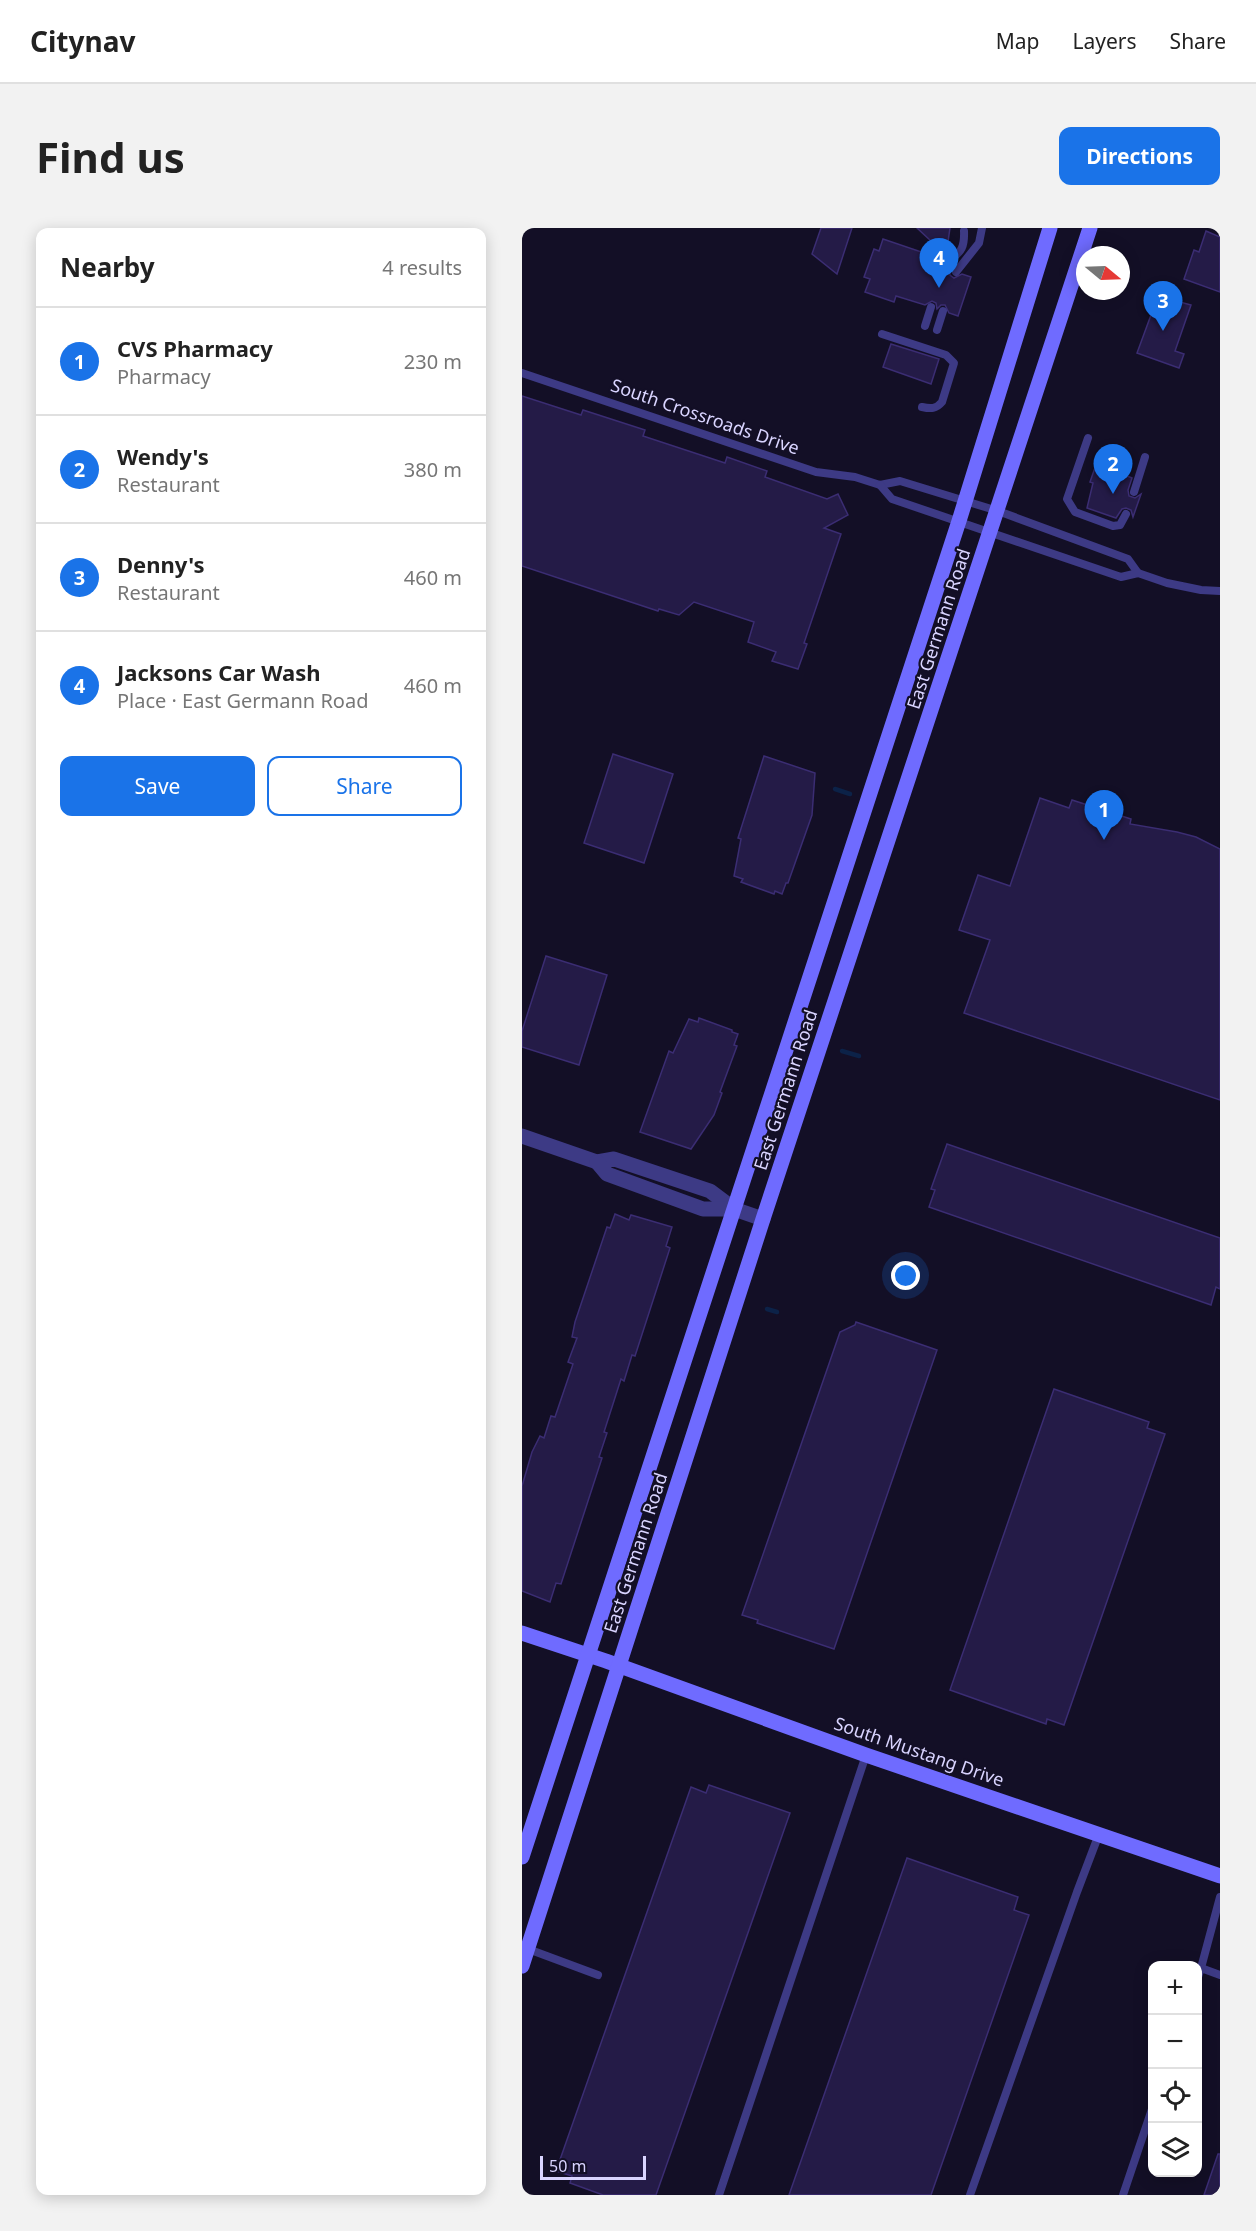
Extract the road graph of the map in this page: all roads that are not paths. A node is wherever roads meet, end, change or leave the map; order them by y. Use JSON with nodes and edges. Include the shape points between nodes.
{"nodes":[{"id":1,"x":982,"y":228,"type":"edge"},
{"id":2,"x":1050,"y":228,"type":"edge"},
{"id":3,"x":1090,"y":228,"type":"edge"},
{"id":4,"x":964,"y":231,"type":"dead end"},
{"id":5,"x":943,"y":268,"type":"dead end"},
{"id":6,"x":956,"y":272,"type":"dead end"},
{"id":7,"x":931,"y":307,"type":"dead end"},
{"id":8,"x":943,"y":311,"type":"dead end"},
{"id":9,"x":925,"y":326,"type":"dead end"},
{"id":10,"x":937,"y":330,"type":"dead end"},
{"id":11,"x":882,"y":334,"type":"dead end"},
{"id":12,"x":522,"y":373,"type":"edge"},
{"id":13,"x":922,"y":407,"type":"dead end"},
{"id":14,"x":1088,"y":438,"type":"dead end"},
{"id":15,"x":1145,"y":458,"type":"dead end"},
{"id":16,"x":880,"y":485,"type":"junction"},
{"id":17,"x":1134,"y":492,"type":"dead end"},
{"id":18,"x":966,"y":500,"type":"junction"},
{"id":19,"x":998,"y":511,"type":"junction"},
{"id":20,"x":1126,"y":514,"type":"dead end"},
{"id":21,"x":959,"y":521,"type":"junction"},
{"id":22,"x":991,"y":532,"type":"junction"},
{"id":23,"x":1138,"y":573,"type":"junction"},
{"id":24,"x":1220,"y":591,"type":"edge"},
{"id":25,"x":522,"y":1136,"type":"edge"},
{"id":26,"x":734,"y":1209,"type":"junction"},
{"id":27,"x":763,"y":1220,"type":"junction"},
{"id":28,"x":522,"y":1633,"type":"edge"},
{"id":29,"x":588,"y":1655,"type":"junction"},
{"id":30,"x":613,"y":1663,"type":"junction"},
{"id":31,"x":866,"y":1755,"type":"junction"},
{"id":32,"x":1099,"y":1834,"type":"junction"},
{"id":33,"x":522,"y":1857,"type":"edge"},
{"id":34,"x":1220,"y":1876,"type":"edge"},
{"id":35,"x":1220,"y":1897,"type":"edge"},
{"id":36,"x":528,"y":1949,"type":"junction"},
{"id":37,"x":1202,"y":1961,"type":"edge"},
{"id":38,"x":522,"y":1966,"type":"edge"},
{"id":39,"x":1202,"y":1972,"type":"edge"},
{"id":40,"x":598,"y":1975,"type":"dead end"},
{"id":41,"x":1220,"y":1975,"type":"edge"},
{"id":42,"x":1148,"y":2121,"type":"edge"},
{"id":43,"x":719,"y":2195,"type":"edge"},
{"id":44,"x":970,"y":2195,"type":"edge"},
{"id":45,"x":1124,"y":2195,"type":"edge"}],
"edges":[{"from":1,"to":6,"type":"lane","via":[[979,243]]},
{"from":2,"to":18,"type":"main road","name":"East Germann Road"},
{"from":3,"to":19,"type":"main road","name":"East Germann Road"},
{"from":4,"to":5,"type":"lane","via":[[965,244],[959,255]]},
{"from":7,"to":9,"type":"lane"},
{"from":8,"to":10,"type":"lane"},
{"from":11,"to":13,"type":"lane","via":[[946,355],[954,363],[942,402],[931,409]]},
{"from":12,"to":16,"type":"lane","name":"South Crossroads Drive","via":[[816,472]]},
{"from":14,"to":20,"type":"lane","via":[[1068,495],[1070,506],[1075,512],[1113,526],[1120,525]]},
{"from":15,"to":17,"type":"lane"},
{"from":16,"to":18,"type":"lane","name":"South Crossroads Drive","via":[[900,481]]},
{"from":16,"to":21,"type":"lane","name":"South Crossroads Drive","via":[[892,499]]},
{"from":18,"to":19,"type":"lane","name":"South Crossroads Drive"},
{"from":18,"to":21,"type":"main road","name":"East Germann Road"},
{"from":19,"to":22,"type":"main road","name":"East Germann Road"},
{"from":19,"to":23,"type":"lane","name":"South Crossroads Drive","via":[[1128,559]]},
{"from":21,"to":22,"type":"lane","name":"South Crossroads Drive"},
{"from":21,"to":26,"type":"main road","name":"East Germann Road"},
{"from":22,"to":23,"type":"lane","name":"South Crossroads Drive","via":[[1121,577]]},
{"from":22,"to":27,"type":"main road","name":"East Germann Road"},
{"from":23,"to":24,"type":"lane","name":"South Crossroads Drive","via":[[1167,583]]},
{"from":25,"to":26,"type":"street","via":[[597,1162],[607,1174],[704,1209]]},
{"from":26,"to":27,"type":"street"},
{"from":26,"to":29,"type":"main road","name":"East Germann Road"},
{"from":27,"to":30,"type":"main road","name":"East Germann Road"},
{"from":28,"to":29,"type":"main road","name":"South Mustang Drive"},
{"from":29,"to":30,"type":"main road","name":"South Mustang Drive"},
{"from":29,"to":33,"type":"main road","name":"East Germann Road"},
{"from":30,"to":31,"type":"main road","name":"South Mustang Drive"},
{"from":30,"to":36,"type":"main road","name":"East Germann Road"},
{"from":31,"to":32,"type":"main road","name":"South Mustang Drive"},
{"from":31,"to":43,"type":"lane"},
{"from":32,"to":34,"type":"main road","name":"South Mustang Drive"},
{"from":32,"to":44,"type":"lane"},
{"from":35,"to":37,"type":"lane"},
{"from":36,"to":38,"type":"main road","name":"East Germann Road"},
{"from":36,"to":40,"type":"lane"},
{"from":39,"to":41,"type":"lane"},
{"from":42,"to":45,"type":"lane"}]}
